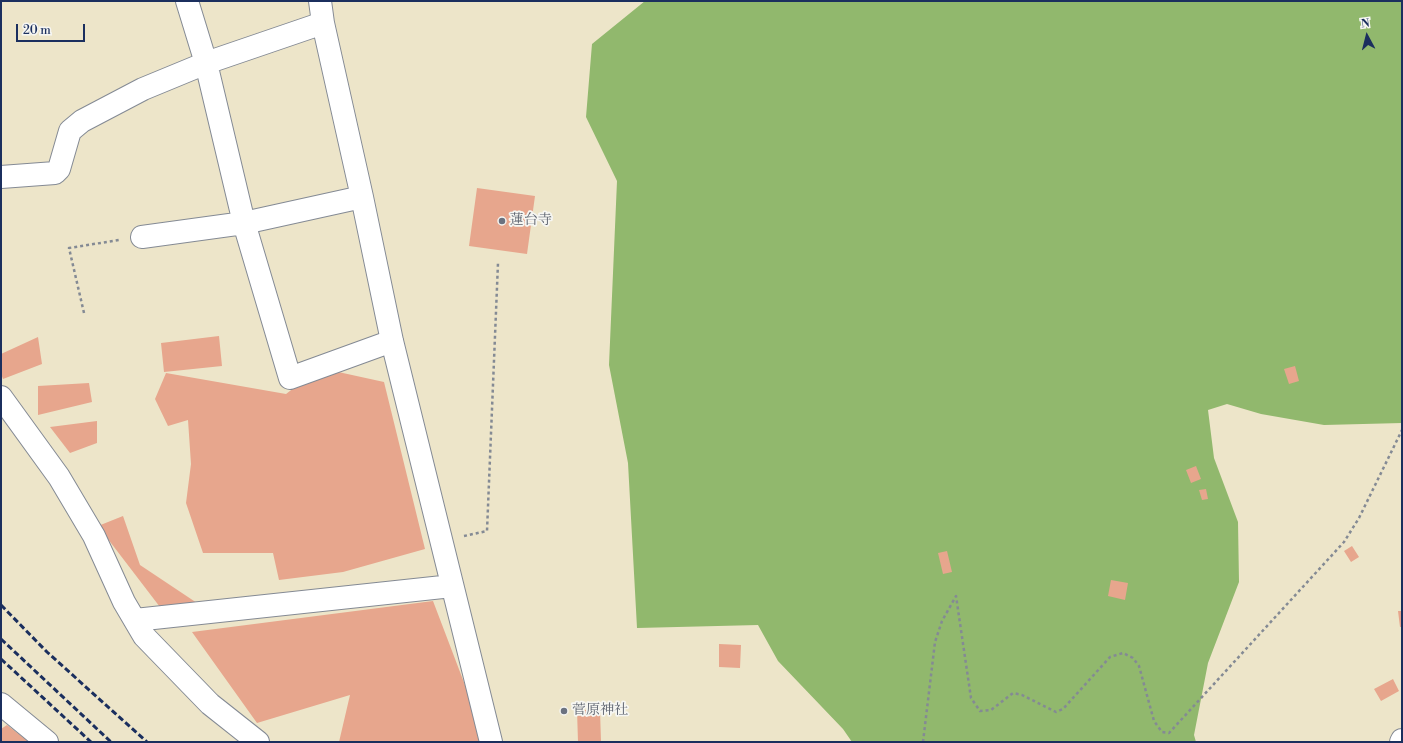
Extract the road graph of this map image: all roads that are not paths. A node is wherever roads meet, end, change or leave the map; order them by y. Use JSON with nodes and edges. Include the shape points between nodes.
{"nodes":[{"id":1,"x":187,"y":1,"type":"edge"},
{"id":2,"x":320,"y":1,"type":"edge"},
{"id":3,"x":323,"y":23,"type":"junction"},
{"id":4,"x":206,"y":63,"type":"junction"},
{"id":5,"x":1,"y":177,"type":"edge"},
{"id":6,"x":362,"y":197,"type":"junction"},
{"id":7,"x":244,"y":223,"type":"junction"},
{"id":8,"x":142,"y":237,"type":"road end"},
{"id":9,"x":392,"y":342,"type":"junction"},
{"id":10,"x":1,"y":397,"type":"edge"},
{"id":11,"x":452,"y":586,"type":"junction"},
{"id":12,"x":135,"y":620,"type":"junction"},
{"id":13,"x":1,"y":704,"type":"edge"},
{"id":14,"x":47,"y":742,"type":"edge"},
{"id":15,"x":258,"y":742,"type":"edge"},
{"id":16,"x":491,"y":742,"type":"edge"}],
"edges":[{"from":1,"to":4,"type":"street"},
{"from":2,"to":3,"type":"street"},
{"from":3,"to":4,"type":"street"},
{"from":3,"to":6,"type":"street"},
{"from":4,"to":5,"type":"street","via":[[143,89],[82,121],[70,131],[59,169],[55,173]]},
{"from":4,"to":7,"type":"street"},
{"from":6,"to":7,"type":"street"},
{"from":6,"to":9,"type":"street"},
{"from":7,"to":8,"type":"street"},
{"from":7,"to":9,"type":"street","via":[[290,378]]},
{"from":9,"to":11,"type":"street"},
{"from":10,"to":12,"type":"street","via":[[59,477],[94,536]]},
{"from":11,"to":12,"type":"street"},
{"from":11,"to":16,"type":"street"},
{"from":12,"to":15,"type":"street","via":[[144,636],[210,704]]},
{"from":13,"to":14,"type":"street"}]}
